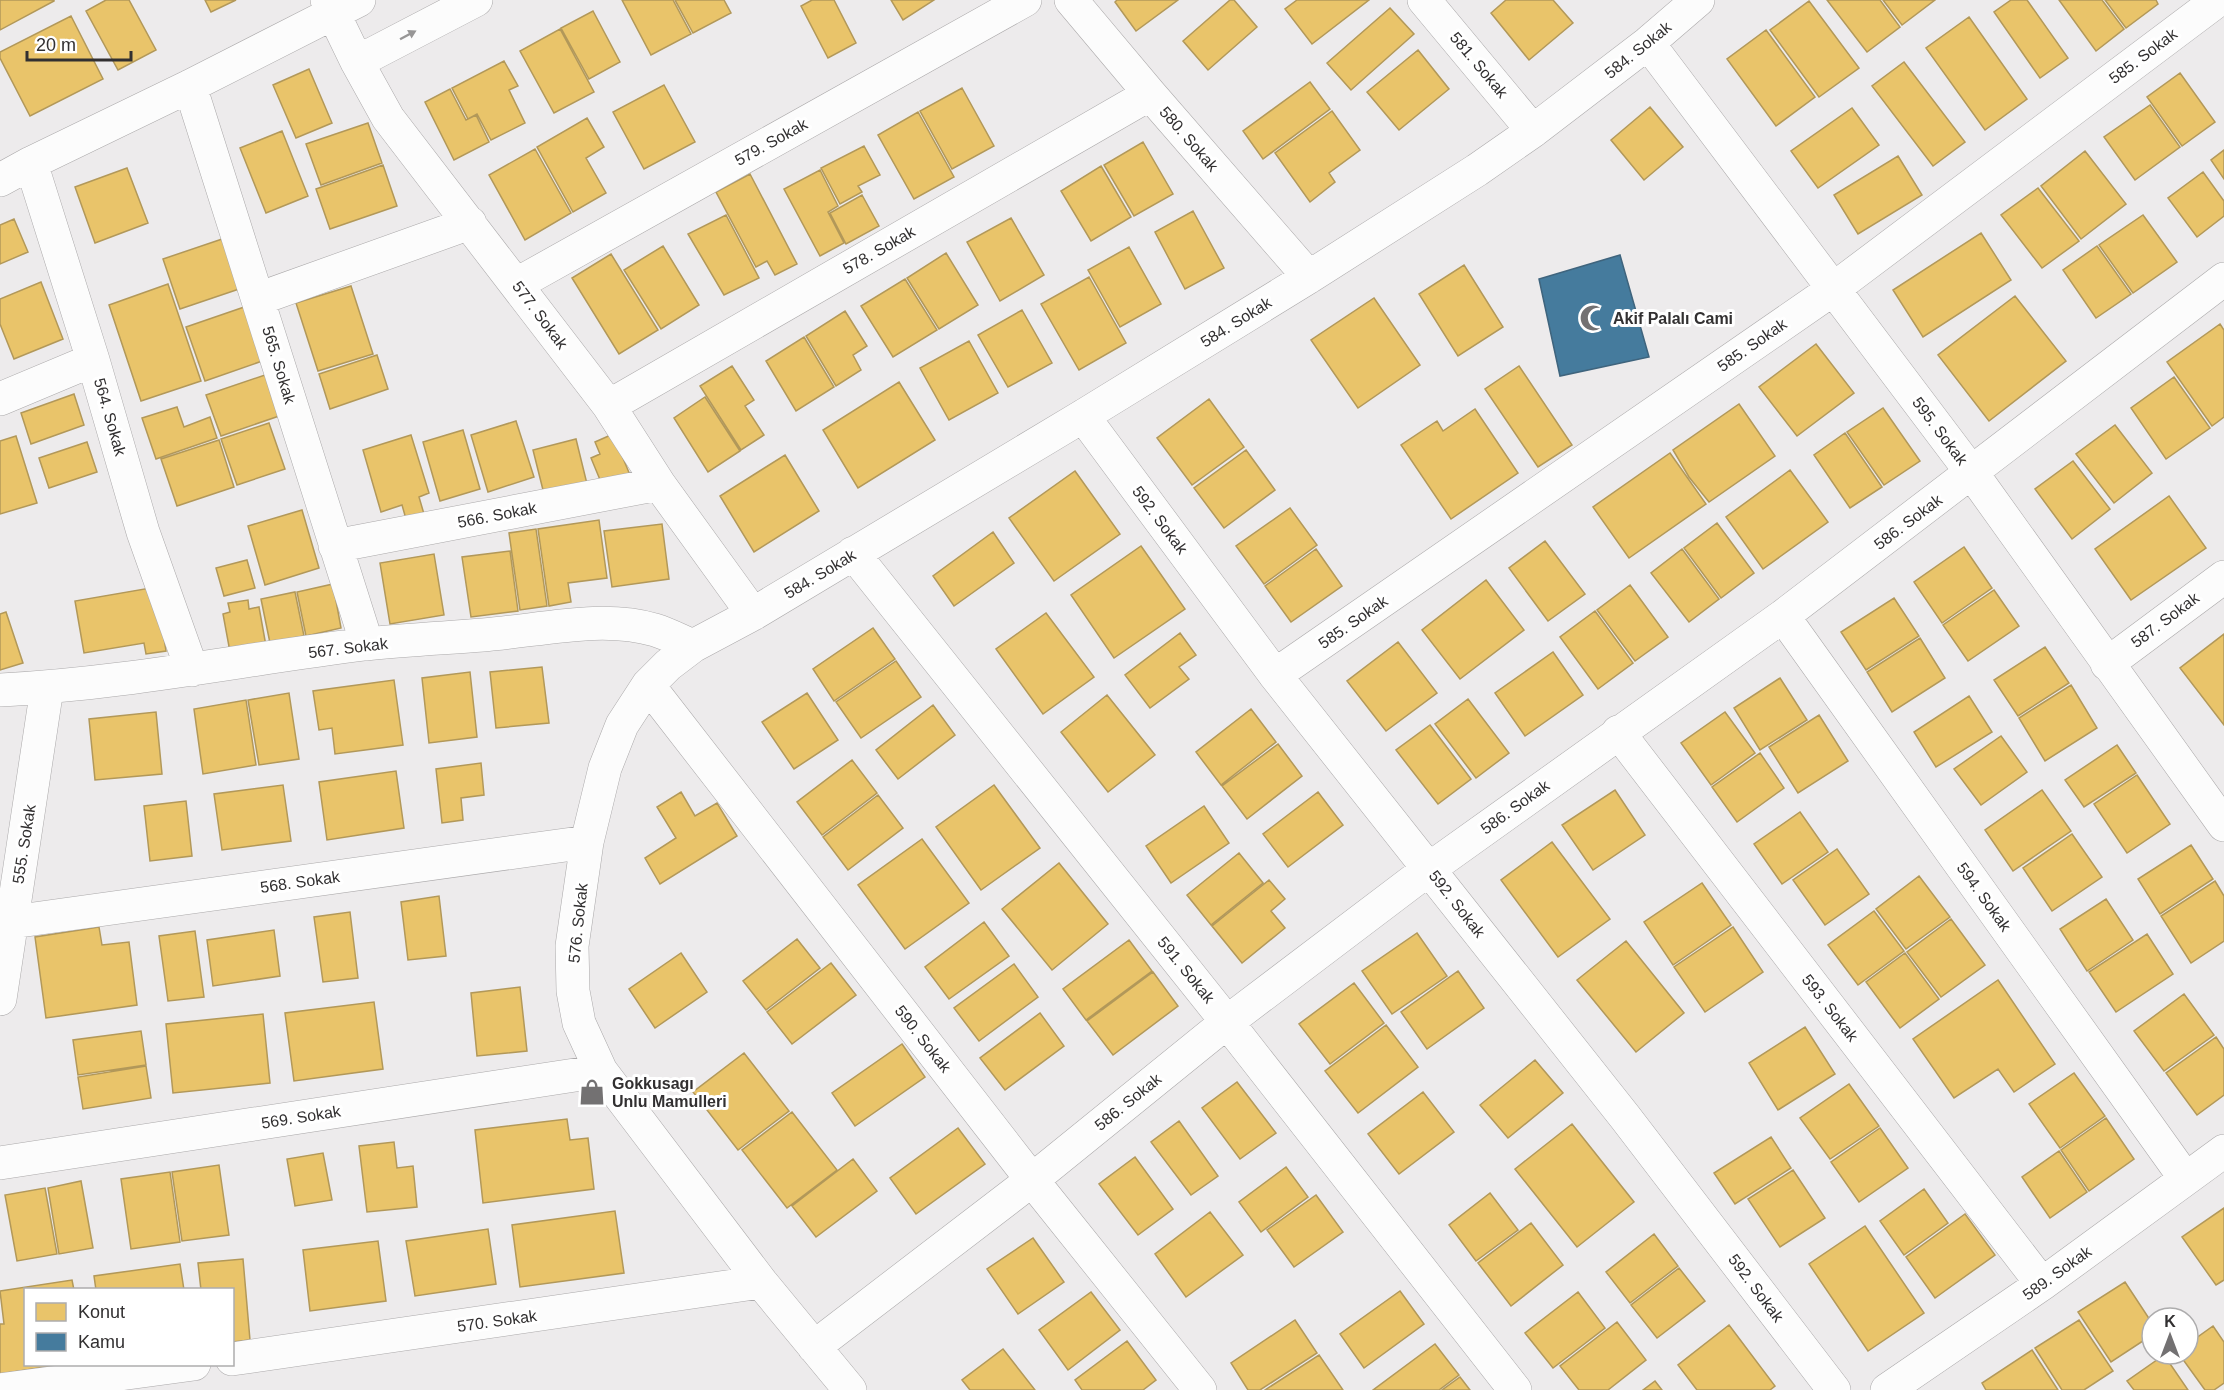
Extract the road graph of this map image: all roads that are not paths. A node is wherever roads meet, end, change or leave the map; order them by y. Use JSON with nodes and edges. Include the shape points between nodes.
{"nodes":[{"id":1,"x":476,"y":0,"type":"edge"},
{"id":2,"x":1025,"y":0,"type":"edge"},
{"id":3,"x":1071,"y":0,"type":"edge"},
{"id":4,"x":1424,"y":0,"type":"edge"},
{"id":5,"x":1698,"y":0,"type":"edge"},
{"id":6,"x":2218,"y":0,"type":"edge"},
{"id":7,"x":340,"y":4,"type":"edge"},
{"id":8,"x":1648,"y":43,"type":"junction"},
{"id":9,"x":357,"y":62,"type":"junction"},
{"id":10,"x":190,"y":86,"type":"junction"},
{"id":11,"x":1150,"y":94,"type":"junction"},
{"id":12,"x":1533,"y":131,"type":"junction"},
{"id":13,"x":31,"y":163,"type":"junction"},
{"id":14,"x":0,"y":180,"type":"edge"},
{"id":15,"x":470,"y":224,"type":"junction"},
{"id":16,"x":1309,"y":277,"type":"junction"},
{"id":17,"x":2224,"y":279,"type":"edge"},
{"id":18,"x":517,"y":284,"type":"junction"},
{"id":19,"x":1833,"y":290,"type":"junction"},
{"id":20,"x":258,"y":299,"type":"junction"},
{"id":21,"x":93,"y":360,"type":"junction"},
{"id":22,"x":0,"y":399,"type":"edge"},
{"id":23,"x":609,"y":406,"type":"junction"},
{"id":24,"x":1083,"y":416,"type":"junction"},
{"id":25,"x":1972,"y":473,"type":"junction"},
{"id":26,"x":659,"y":484,"type":"junction"},
{"id":27,"x":335,"y":546,"type":"junction"},
{"id":28,"x":853,"y":553,"type":"junction"},
{"id":29,"x":2224,"y":577,"type":"edge"},
{"id":30,"x":753,"y":614,"type":"junction"},
{"id":31,"x":1783,"y":616,"type":"junction"},
{"id":32,"x":367,"y":644,"type":"junction"},
{"id":33,"x":693,"y":646,"type":"junction"},
{"id":34,"x":2107,"y":664,"type":"junction"},
{"id":35,"x":192,"y":670,"type":"junction"},
{"id":36,"x":1275,"y":675,"type":"junction"},
{"id":37,"x":648,"y":685,"type":"junction"},
{"id":38,"x":47,"y":688,"type":"junction"},
{"id":39,"x":0,"y":690,"type":"edge"},
{"id":40,"x":1618,"y":732,"type":"junction"},
{"id":41,"x":2224,"y":825,"type":"edge"},
{"id":42,"x":587,"y":842,"type":"junction"},
{"id":43,"x":1429,"y":869,"type":"junction"},
{"id":44,"x":12,"y":922,"type":"junction"},
{"id":45,"x":0,"y":999,"type":"edge"},
{"id":46,"x":1227,"y":1022,"type":"junction"},
{"id":47,"x":601,"y":1071,"type":"junction"},
{"id":48,"x":2224,"y":1151,"type":"edge"},
{"id":49,"x":0,"y":1163,"type":"edge"},
{"id":50,"x":2185,"y":1179,"type":"junction"},
{"id":51,"x":1032,"y":1180,"type":"junction"},
{"id":52,"x":761,"y":1282,"type":"junction"},
{"id":53,"x":2042,"y":1284,"type":"junction"},
{"id":54,"x":814,"y":1347,"type":"junction"},
{"id":55,"x":234,"y":1359,"type":"edge"},
{"id":56,"x":186,"y":1366,"type":"edge"},
{"id":57,"x":0,"y":1390,"type":"edge"},
{"id":58,"x":850,"y":1390,"type":"edge"},
{"id":59,"x":1200,"y":1390,"type":"edge"},
{"id":60,"x":1515,"y":1390,"type":"edge"},
{"id":61,"x":1834,"y":1390,"type":"edge"},
{"id":62,"x":1887,"y":1390,"type":"edge"}],
"edges":[{"from":9,"to":1,"type":"street","one_way":true},
{"from":2,"to":18,"type":"street","name":"579. Sokak"},
{"from":3,"to":11,"type":"street","name":"580. Sokak"},
{"from":4,"to":12,"type":"street","name":"581. Sokak"},
{"from":5,"to":8,"type":"street","name":"584. Sokak"},
{"from":6,"to":19,"type":"street","name":"585. Sokak"},
{"from":7,"to":9,"type":"street","name":"577. Sokak"},
{"from":7,"to":10,"type":"street"},
{"from":8,"to":12,"type":"street","name":"584. Sokak"},
{"from":8,"to":19,"type":"street","name":"595. Sokak"},
{"from":9,"to":15,"type":"street","name":"577. Sokak","via":[[388,118]]},
{"from":10,"to":13,"type":"street"},
{"from":10,"to":20,"type":"street","name":"565. Sokak"},
{"from":11,"to":16,"type":"street","name":"580. Sokak"},
{"from":11,"to":23,"type":"street","name":"578. Sokak"},
{"from":12,"to":16,"type":"street","name":"584. Sokak"},
{"from":13,"to":14,"type":"street"},
{"from":13,"to":21,"type":"street","name":"564. Sokak"},
{"from":15,"to":18,"type":"street","name":"577. Sokak"},
{"from":15,"to":20,"type":"street"},
{"from":16,"to":24,"type":"street","name":"584. Sokak"},
{"from":17,"to":25,"type":"street","name":"586. Sokak"},
{"from":18,"to":23,"type":"street","name":"577. Sokak"},
{"from":19,"to":25,"type":"street","name":"595. Sokak"},
{"from":19,"to":36,"type":"street","name":"585. Sokak"},
{"from":20,"to":27,"type":"street","name":"565. Sokak"},
{"from":21,"to":22,"type":"street"},
{"from":21,"to":35,"type":"street","name":"564. Sokak","via":[[143,532]]},
{"from":23,"to":26,"type":"street","name":"577. Sokak"},
{"from":24,"to":28,"type":"street","name":"584. Sokak"},
{"from":24,"to":36,"type":"street","name":"592. Sokak"},
{"from":25,"to":31,"type":"street","name":"586. Sokak"},
{"from":25,"to":34,"type":"street","name":"595. Sokak"},
{"from":26,"to":27,"type":"street","name":"566. Sokak"},
{"from":26,"to":30,"type":"street","name":"577. Sokak"},
{"from":27,"to":32,"type":"street","name":"565. Sokak"},
{"from":28,"to":30,"type":"street","name":"584. Sokak"},
{"from":28,"to":46,"type":"street","name":"591. Sokak"},
{"from":29,"to":34,"type":"street","name":"587. Sokak"},
{"from":30,"to":33,"type":"street","name":"576. Sokak"},
{"from":31,"to":40,"type":"street","name":"586. Sokak"},
{"from":31,"to":50,"type":"street","name":"594. Sokak"},
{"from":32,"to":33,"type":"street","name":"567. Sokak","via":[[578,624],[654,630]]},
{"from":32,"to":35,"type":"street","name":"567. Sokak"},
{"from":33,"to":37,"type":"street","name":"576. Sokak"},
{"from":34,"to":41,"type":"street","name":"595. Sokak"},
{"from":35,"to":38,"type":"street","name":"567. Sokak"},
{"from":36,"to":43,"type":"street","name":"592. Sokak"},
{"from":37,"to":42,"type":"street","name":"576. Sokak","via":[[622,725],[605,768]]},
{"from":37,"to":51,"type":"street","name":"590. Sokak"},
{"from":38,"to":39,"type":"street","name":"567. Sokak"},
{"from":38,"to":44,"type":"street","name":"555. Sokak"},
{"from":40,"to":43,"type":"street","name":"586. Sokak"},
{"from":40,"to":53,"type":"street","name":"593. Sokak"},
{"from":42,"to":44,"type":"street","name":"568. Sokak"},
{"from":42,"to":47,"type":"street","name":"576. Sokak","via":[[572,946],[573,991],[579,1023]]},
{"from":43,"to":46,"type":"street","name":"586. Sokak"},
{"from":43,"to":61,"type":"street","name":"592. Sokak"},
{"from":44,"to":45,"type":"street","name":"555. Sokak"},
{"from":46,"to":51,"type":"street","name":"586. Sokak"},
{"from":46,"to":60,"type":"street","name":"591. Sokak"},
{"from":47,"to":49,"type":"street","name":"569. Sokak"},
{"from":47,"to":52,"type":"street","name":"576. Sokak"},
{"from":48,"to":50,"type":"street","name":"589. Sokak"},
{"from":50,"to":53,"type":"street","name":"589. Sokak"},
{"from":51,"to":54,"type":"street","name":"586. Sokak"},
{"from":51,"to":59,"type":"street","name":"590. Sokak"},
{"from":52,"to":54,"type":"street","name":"576. Sokak"},
{"from":52,"to":55,"type":"street","name":"570. Sokak"},
{"from":53,"to":62,"type":"street","name":"589. Sokak"},
{"from":54,"to":58,"type":"street","name":"576. Sokak"},
{"from":56,"to":57,"type":"street"}]}
